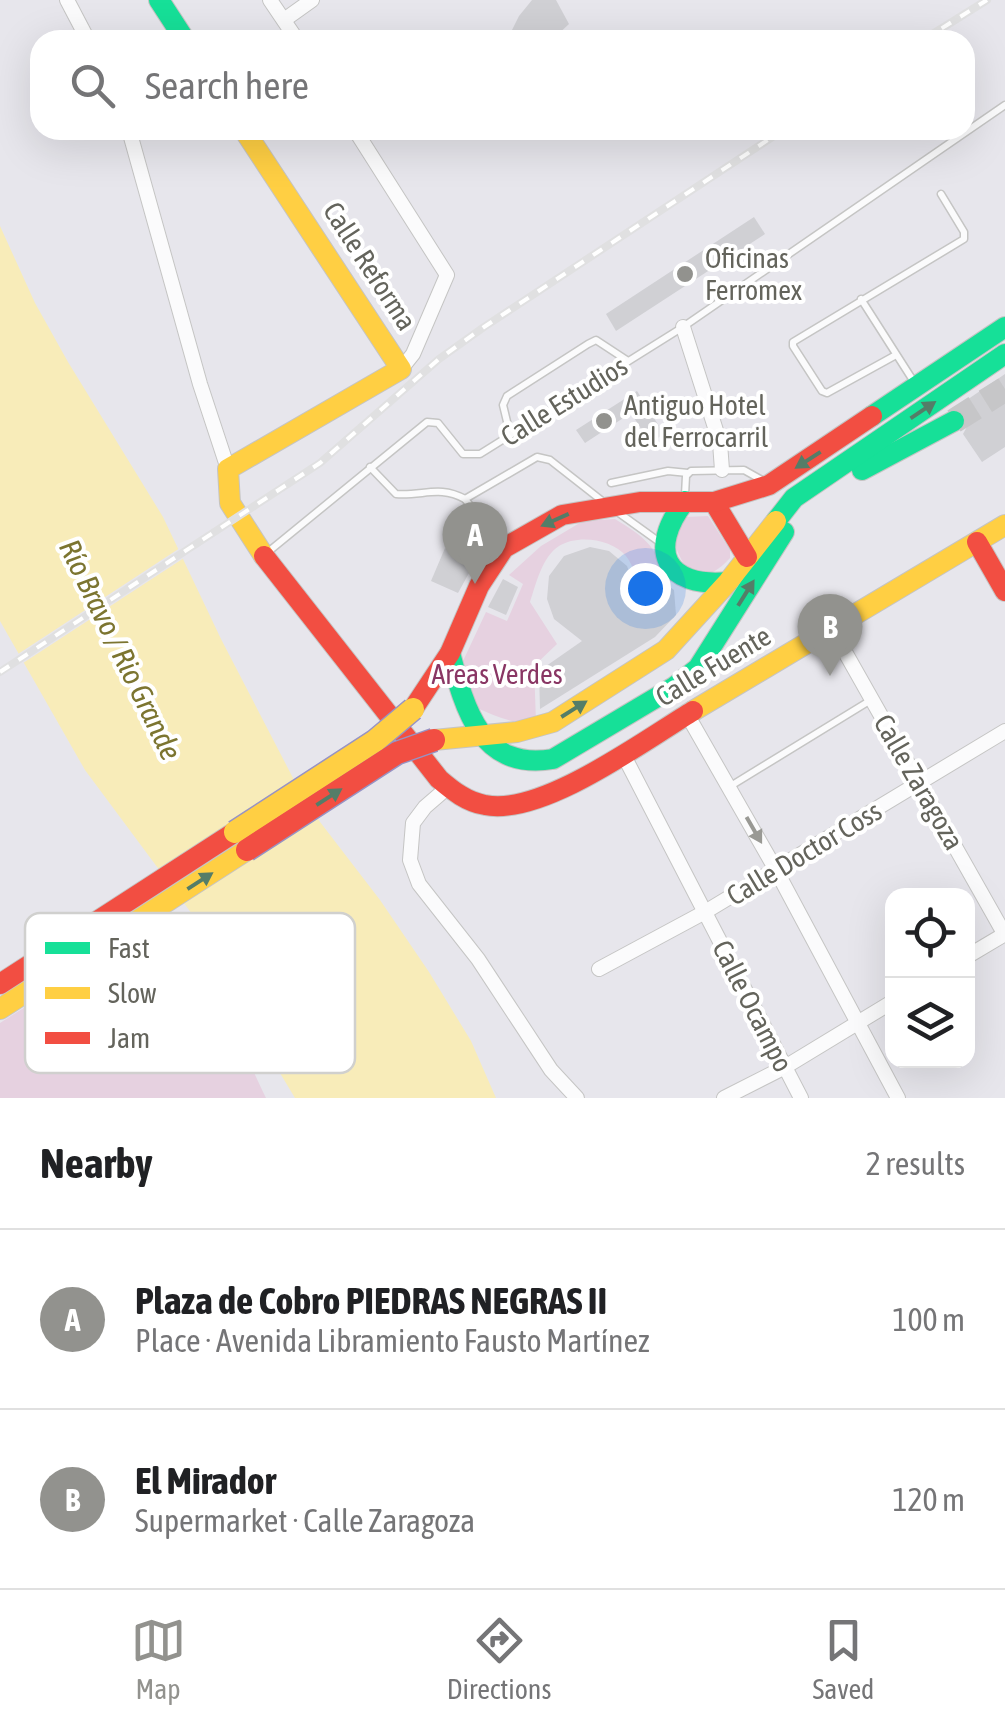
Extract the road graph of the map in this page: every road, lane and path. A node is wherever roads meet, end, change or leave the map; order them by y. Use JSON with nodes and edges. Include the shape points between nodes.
{"nodes":[{"id":1,"x":66,"y":0,"type":"edge"},
{"id":2,"x":159,"y":0,"type":"edge"},
{"id":3,"x":270,"y":0,"type":"edge"},
{"id":4,"x":312,"y":0,"type":"edge"},
{"id":5,"x":284,"y":20,"type":"junction"},
{"id":6,"x":82,"y":30,"type":"edge"},
{"id":7,"x":178,"y":30,"type":"edge"},
{"id":8,"x":290,"y":30,"type":"edge"},
{"id":9,"x":1005,"y":106,"type":"edge"},
{"id":10,"x":975,"y":127,"type":"edge"},
{"id":11,"x":132,"y":140,"type":"edge"},
{"id":12,"x":251,"y":140,"type":"edge"},
{"id":13,"x":361,"y":140,"type":"edge"},
{"id":14,"x":955,"y":140,"type":"edge"},
{"id":15,"x":941,"y":194,"type":"dead end"},
{"id":16,"x":861,"y":299,"type":"junction"},
{"id":17,"x":682,"y":327,"type":"junction"},
{"id":18,"x":1005,"y":327,"type":"edge"},
{"id":19,"x":1005,"y":354,"type":"edge"},
{"id":20,"x":896,"y":355,"type":"junction"},
{"id":21,"x":628,"y":361,"type":"junction"},
{"id":22,"x":401,"y":368,"type":"junction"},
{"id":23,"x":917,"y":387,"type":"junction"},
{"id":24,"x":954,"y":421,"type":"tunnel mouth"},
{"id":25,"x":510,"y":435,"type":"junction"},
{"id":26,"x":370,"y":466,"type":"junction"},
{"id":27,"x":228,"y":469,"type":"junction"},
{"id":28,"x":722,"y":470,"type":"junction"},
{"id":29,"x":688,"y":472,"type":"junction"},
{"id":30,"x":769,"y":485,"type":"junction"},
{"id":31,"x":609,"y":494,"type":"junction"},
{"id":32,"x":465,"y":499,"type":"junction"},
{"id":33,"x":685,"y":502,"type":"junction"},
{"id":34,"x":714,"y":502,"type":"junction"},
{"id":35,"x":1005,"y":525,"type":"edge"},
{"id":36,"x":977,"y":542,"type":"junction"},
{"id":37,"x":663,"y":544,"type":"junction"},
{"id":38,"x":504,"y":548,"type":"junction"},
{"id":39,"x":263,"y":556,"type":"junction"},
{"id":40,"x":747,"y":558,"type":"junction"},
{"id":41,"x":728,"y":582,"type":"junction"},
{"id":42,"x":1005,"y":591,"type":"edge"},
{"id":43,"x":832,"y":629,"type":"junction"},
{"id":44,"x":450,"y":652,"type":"junction"},
{"id":45,"x":872,"y":699,"type":"junction"},
{"id":46,"x":688,"y":716,"type":"junction"},
{"id":47,"x":1005,"y":731,"type":"edge"},
{"id":48,"x":482,"y":734,"type":"junction"},
{"id":49,"x":623,"y":754,"type":"junction"},
{"id":50,"x":920,"y":783,"type":"junction"},
{"id":51,"x":728,"y":787,"type":"junction"},
{"id":52,"x":448,"y":788,"type":"junction"},
{"id":53,"x":241,"y":841,"type":"junction"},
{"id":54,"x":776,"y":870,"type":"junction"},
{"id":55,"x":705,"y":912,"type":"junction"},
{"id":56,"x":120,"y":913,"type":"edge"},
{"id":57,"x":138,"y":913,"type":"edge"},
{"id":58,"x":1005,"y":934,"type":"edge"},
{"id":59,"x":975,"y":952,"type":"edge"},
{"id":60,"x":25,"y":969,"type":"edge"},
{"id":61,"x":599,"y":969,"type":"dead end"},
{"id":62,"x":0,"y":984,"type":"edge"},
{"id":63,"x":25,"y":992,"type":"edge"},
{"id":64,"x":885,"y":1006,"type":"edge"},
{"id":65,"x":0,"y":1009,"type":"edge"},
{"id":66,"x":858,"y":1023,"type":"junction"},
{"id":67,"x":785,"y":1068,"type":"junction"},
{"id":68,"x":577,"y":1098,"type":"edge"},
{"id":69,"x":724,"y":1098,"type":"edge"},
{"id":70,"x":801,"y":1098,"type":"edge"},
{"id":71,"x":898,"y":1098,"type":"edge"}],
"edges":[{"from":1,"to":6,"type":"street"},
{"from":2,"to":7,"type":"main road"},
{"from":3,"to":5,"type":"street"},
{"from":4,"to":5,"type":"street"},
{"from":5,"to":8,"type":"street"},
{"from":9,"to":10,"type":"lane","name":"Calle Estudios"},
{"from":11,"to":27,"type":"street"},
{"from":12,"to":22,"type":"main road","name":"Calle Reforma"},
{"from":13,"to":22,"type":"street","via":[[447,280],[414,354]]},
{"from":14,"to":17,"type":"lane","name":"Calle Estudios"},
{"from":15,"to":16,"type":"lane","via":[[964,239]]},
{"from":16,"to":20,"type":"lane"},
{"from":16,"to":20,"type":"lane","via":[[793,346],[827,394]]},
{"from":17,"to":21,"type":"lane","name":"Calle Estudios"},
{"from":17,"to":28,"type":"street","via":[[720,443]]},
{"from":18,"to":23,"type":"main road"},
{"from":40,"to":19,"type":"main road","one_way":true,"via":[[794,498]]},
{"from":20,"to":23,"type":"lane"},
{"from":21,"to":25,"type":"lane","name":"Calle Estudios"},
{"from":21,"to":25,"type":"lane","via":[[596,340],[588,344],[507,396],[502,405]]},
{"from":22,"to":27,"type":"main road","name":"Calle Reforma"},
{"from":23,"to":30,"type":"main road","one_way":true},
{"from":48,"to":24,"type":"main road","one_way":true,"via":[[512,760],[552,759],[686,680],[792,521],[873,464]]},
{"from":25,"to":26,"type":"lane","name":"Calle Estudios","via":[[472,457],[433,420]]},
{"from":26,"to":32,"type":"lane","via":[[396,494],[450,491]]},
{"from":26,"to":39,"type":"lane","name":"Calle Estudios"},
{"from":27,"to":39,"type":"main road","via":[[236,518]]},
{"from":28,"to":29,"type":"lane"},
{"from":28,"to":30,"type":"lane","via":[[748,472]]},
{"from":29,"to":31,"type":"lane","via":[[668,471]]},
{"from":29,"to":33,"type":"lane"},
{"from":30,"to":34,"type":"main road"},
{"from":31,"to":32,"type":"lane","via":[[537,457]]},
{"from":31,"to":33,"type":"main road"},
{"from":31,"to":37,"type":"lane"},
{"from":31,"to":38,"type":"main road","one_way":true},
{"from":32,"to":38,"type":"lane"},
{"from":33,"to":34,"type":"main road"},
{"from":33,"to":37,"type":"main road"},
{"from":34,"to":40,"type":"main road"},
{"from":35,"to":36,"type":"main road","name":"Calle Fuente"},
{"from":36,"to":42,"type":"main road"},
{"from":36,"to":43,"type":"main road","name":"Calle Fuente"},
{"from":37,"to":41,"type":"main road","via":[[676,572],[690,581]]},
{"from":38,"to":44,"type":"main road","via":[[478,586]]},
{"from":39,"to":52,"type":"main road"},
{"from":40,"to":41,"type":"main road"},
{"from":48,"to":41,"type":"main road","one_way":true,"via":[[552,722],[666,650]]},
{"from":43,"to":45,"type":"street","name":"Calle Zaragoza"},
{"from":43,"to":46,"type":"main road","name":"Calle Fuente"},
{"from":44,"to":48,"type":"main road"},
{"from":44,"to":53,"type":"main road","bridge":true,"via":[[413,710]]},
{"from":45,"to":50,"type":"street","name":"Calle Zaragoza"},
{"from":45,"to":51,"type":"lane"},
{"from":46,"to":49,"type":"main road","name":"Calle Fuente"},
{"from":46,"to":51,"type":"street"},
{"from":47,"to":50,"type":"street","name":"Calle Doctor Coss"},
{"from":53,"to":48,"type":"main road","one_way":true,"bridge":true,"via":[[397,753]]},
{"from":49,"to":52,"type":"main road","name":"Calle Fuente","via":[[518,807],[474,803]]},
{"from":49,"to":55,"type":"street","name":"Calle Ocampo"},
{"from":50,"to":54,"type":"street","name":"Calle Doctor Coss"},
{"from":50,"to":58,"type":"street","name":"Calle Zaragoza"},
{"from":51,"to":54,"type":"street","one_way":true},
{"from":52,"to":68,"type":"street","via":[[413,823],[410,860],[419,884]]},
{"from":53,"to":56,"type":"main road"},
{"from":57,"to":53,"type":"main road","one_way":true},
{"from":54,"to":55,"type":"street","name":"Calle Doctor Coss"},
{"from":54,"to":66,"type":"street"},
{"from":55,"to":61,"type":"street","name":"Calle Doctor Coss"},
{"from":55,"to":67,"type":"street","name":"Calle Ocampo"},
{"from":58,"to":59,"type":"street"},
{"from":60,"to":62,"type":"main road"},
{"from":65,"to":63,"type":"main road","one_way":true},
{"from":64,"to":66,"type":"street"},
{"from":66,"to":67,"type":"street"},
{"from":66,"to":71,"type":"street"},
{"from":67,"to":69,"type":"street"},
{"from":67,"to":70,"type":"street","name":"Calle Ocampo"}]}
